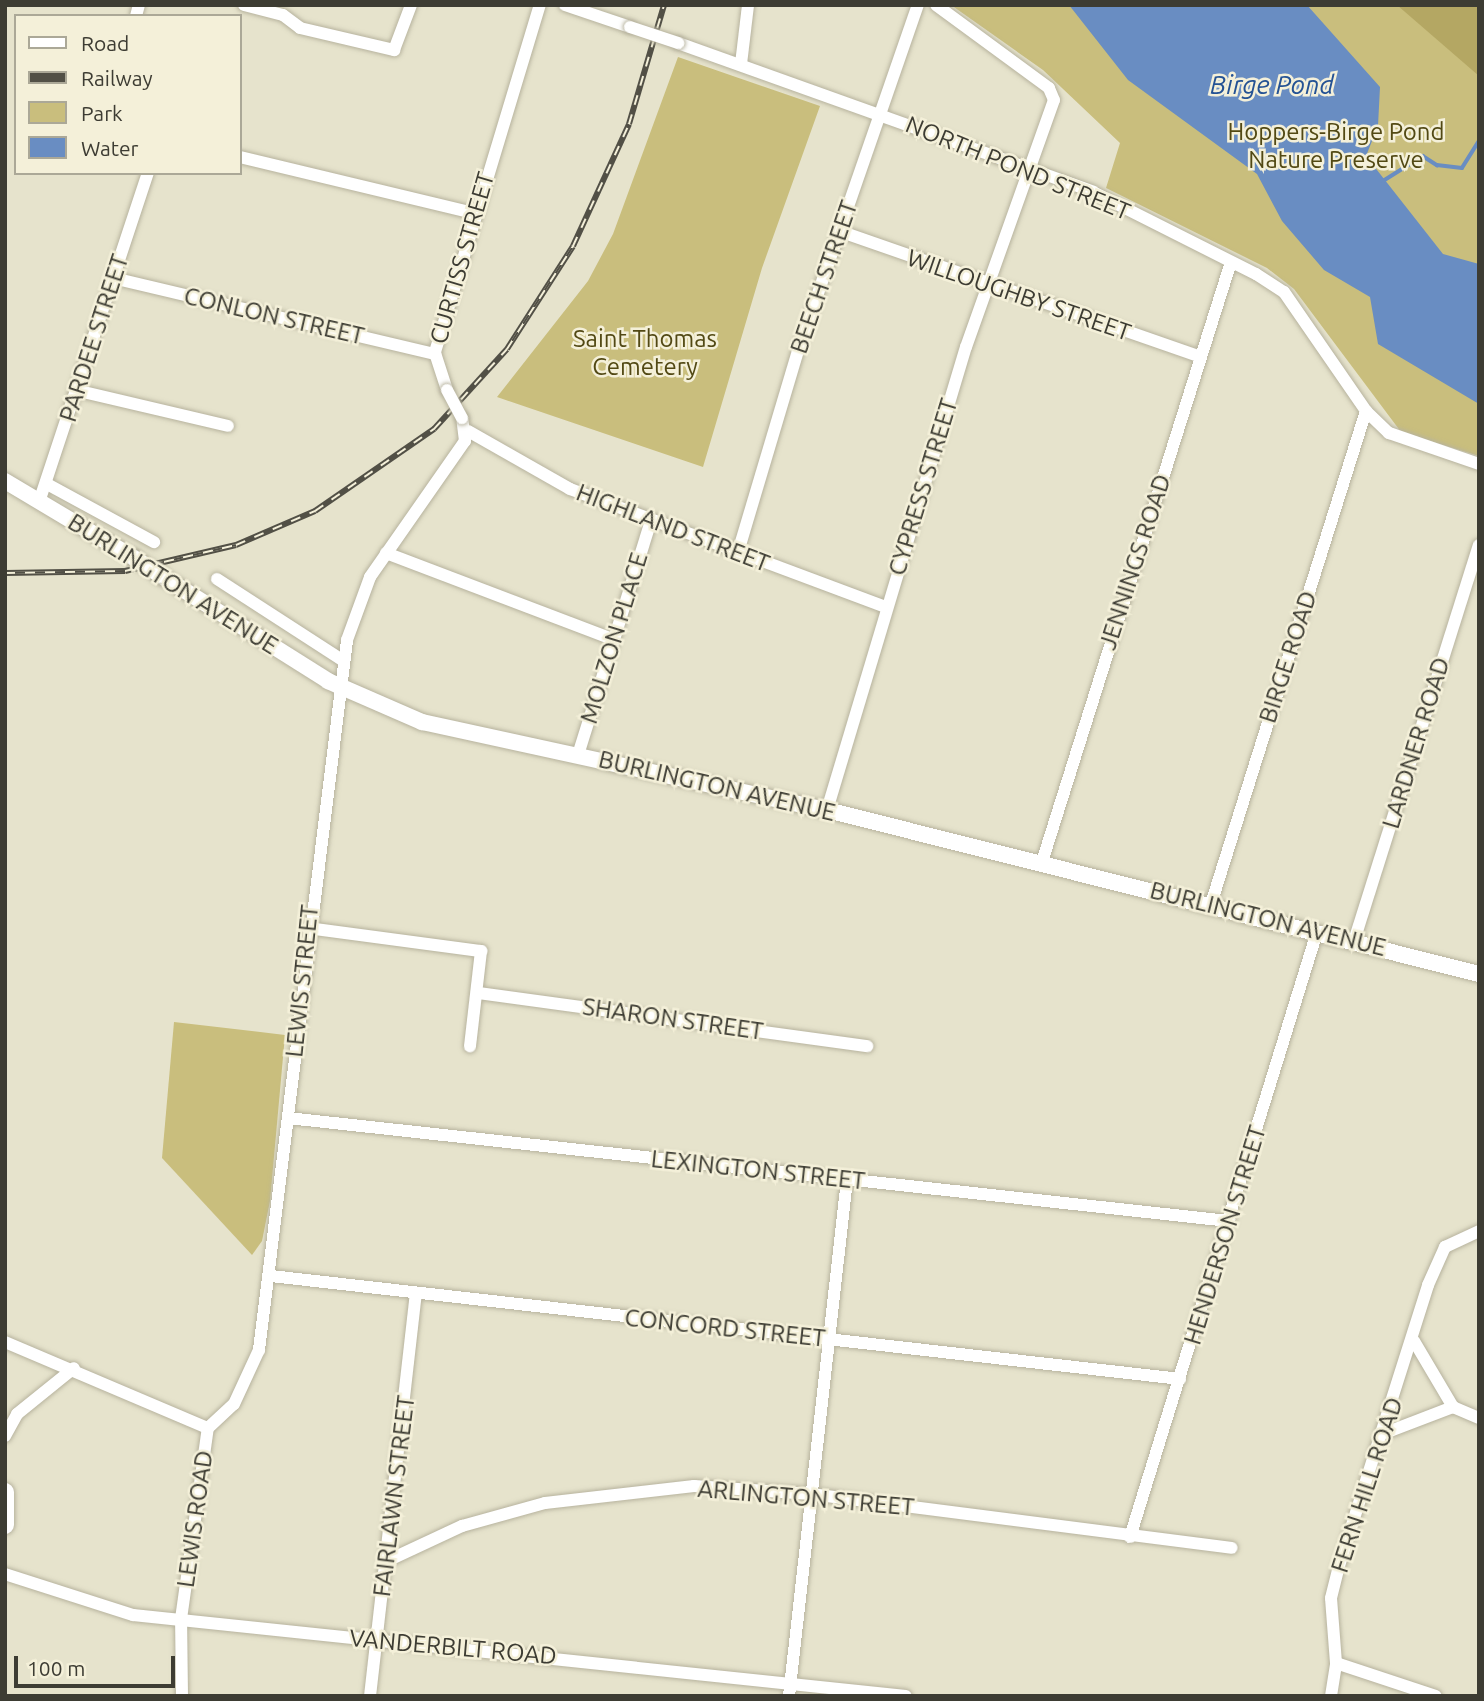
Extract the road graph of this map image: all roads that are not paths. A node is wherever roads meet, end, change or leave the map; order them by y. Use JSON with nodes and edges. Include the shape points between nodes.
{"nodes":[{"id":1,"x":244,"y":5,"type":"edge"},
{"id":2,"x":411,"y":5,"type":"edge"},
{"id":3,"x":541,"y":5,"type":"edge"},
{"id":4,"x":565,"y":5,"type":"edge"},
{"id":5,"x":748,"y":5,"type":"edge"},
{"id":6,"x":918,"y":5,"type":"edge"},
{"id":7,"x":936,"y":5,"type":"edge"},
{"id":8,"x":284,"y":10,"type":"edge"},
{"id":9,"x":741,"y":64,"type":"junction"},
{"id":10,"x":880,"y":114,"type":"junction"},
{"id":11,"x":242,"y":157,"type":"edge"},
{"id":12,"x":1029,"y":168,"type":"junction"},
{"id":13,"x":147,"y":175,"type":"edge"},
{"id":14,"x":474,"y":214,"type":"junction"},
{"id":15,"x":839,"y":232,"type":"junction"},
{"id":16,"x":1231,"y":262,"type":"junction"},
{"id":17,"x":113,"y":278,"type":"junction"},
{"id":18,"x":988,"y":285,"type":"junction"},
{"id":19,"x":435,"y":354,"type":"junction"},
{"id":20,"x":1201,"y":357,"type":"junction"},
{"id":21,"x":75,"y":390,"type":"junction"},
{"id":22,"x":1366,"y":411,"type":"junction"},
{"id":23,"x":228,"y":426,"type":"dead end"},
{"id":24,"x":468,"y":431,"type":"junction"},
{"id":25,"x":1479,"y":464,"type":"edge"},
{"id":26,"x":5,"y":481,"type":"edge"},
{"id":27,"x":47,"y":484,"type":"junction"},
{"id":28,"x":39,"y":502,"type":"junction"},
{"id":29,"x":651,"y":521,"type":"junction"},
{"id":30,"x":154,"y":542,"type":"dead end"},
{"id":31,"x":1479,"y":545,"type":"edge"},
{"id":32,"x":738,"y":552,"type":"junction"},
{"id":33,"x":386,"y":553,"type":"junction"},
{"id":34,"x":217,"y":579,"type":"dead end"},
{"id":35,"x":886,"y":607,"type":"junction"},
{"id":36,"x":612,"y":639,"type":"junction"},
{"id":37,"x":342,"y":660,"type":"junction"},
{"id":38,"x":338,"y":686,"type":"junction"},
{"id":39,"x":578,"y":755,"type":"junction"},
{"id":40,"x":827,"y":810,"type":"junction"},
{"id":41,"x":1042,"y":862,"type":"junction"},
{"id":42,"x":1211,"y":904,"type":"junction"},
{"id":43,"x":308,"y":928,"type":"junction"},
{"id":44,"x":1317,"y":932,"type":"junction"},
{"id":45,"x":1354,"y":941,"type":"junction"},
{"id":46,"x":1479,"y":974,"type":"edge"},
{"id":47,"x":479,"y":993,"type":"junction"},
{"id":48,"x":470,"y":1046,"type":"dead end"},
{"id":49,"x":867,"y":1046,"type":"dead end"},
{"id":50,"x":288,"y":1118,"type":"junction"},
{"id":51,"x":847,"y":1180,"type":"junction"},
{"id":52,"x":1229,"y":1221,"type":"junction"},
{"id":53,"x":1479,"y":1231,"type":"edge"},
{"id":54,"x":271,"y":1276,"type":"junction"},
{"id":55,"x":416,"y":1295,"type":"junction"},
{"id":56,"x":830,"y":1340,"type":"junction"},
{"id":57,"x":1414,"y":1341,"type":"junction"},
{"id":58,"x":5,"y":1342,"type":"edge"},
{"id":59,"x":74,"y":1368,"type":"junction"},
{"id":60,"x":1180,"y":1379,"type":"junction"},
{"id":61,"x":1453,"y":1407,"type":"junction"},
{"id":62,"x":1479,"y":1418,"type":"edge"},
{"id":63,"x":208,"y":1428,"type":"junction"},
{"id":64,"x":1385,"y":1433,"type":"junction"},
{"id":65,"x":5,"y":1436,"type":"edge"},
{"id":66,"x":5,"y":1492,"type":"edge"},
{"id":67,"x":811,"y":1494,"type":"junction"},
{"id":68,"x":5,"y":1525,"type":"edge"},
{"id":69,"x":1130,"y":1537,"type":"junction"},
{"id":70,"x":1232,"y":1548,"type":"dead end"},
{"id":71,"x":389,"y":1560,"type":"junction"},
{"id":72,"x":5,"y":1574,"type":"edge"},
{"id":73,"x":181,"y":1619,"type":"junction"},
{"id":74,"x":376,"y":1641,"type":"junction"},
{"id":75,"x":1336,"y":1663,"type":"junction"},
{"id":76,"x":791,"y":1682,"type":"junction"},
{"id":77,"x":182,"y":1696,"type":"edge"},
{"id":78,"x":370,"y":1696,"type":"edge"},
{"id":79,"x":789,"y":1696,"type":"edge"},
{"id":80,"x":906,"y":1696,"type":"edge"},
{"id":81,"x":1331,"y":1696,"type":"edge"},
{"id":82,"x":1436,"y":1696,"type":"edge"}],
"edges":[{"from":1,"to":8,"type":"street"},
{"from":2,"to":8,"type":"street","via":[[401,45],[394,50],[300,28]]},
{"from":3,"to":14,"type":"street","name":"CURTISS STREET"},
{"from":4,"to":9,"type":"street","name":"NORTH POND STREET","bridge":true},
{"from":5,"to":9,"type":"street"},
{"from":6,"to":10,"type":"street","name":"BEECH STREET"},
{"from":7,"to":12,"type":"street","name":"CYPRESS STREET","via":[[1049,88],[1054,100]]},
{"from":9,"to":10,"type":"street","name":"NORTH POND STREET"},
{"from":10,"to":12,"type":"street","name":"NORTH POND STREET"},
{"from":10,"to":15,"type":"street","name":"BEECH STREET"},
{"from":11,"to":14,"type":"street"},
{"from":12,"to":16,"type":"street","name":"NORTH POND STREET","via":[[1093,192]]},
{"from":12,"to":18,"type":"street","name":"CYPRESS STREET"},
{"from":13,"to":17,"type":"street","name":"PARDEE STREET"},
{"from":14,"to":19,"type":"street","name":"CURTISS STREET"},
{"from":15,"to":18,"type":"street","name":"WILLOUGHBY STREET"},
{"from":15,"to":32,"type":"street","name":"BEECH STREET"},
{"from":16,"to":20,"type":"street","name":"JENNINGS ROAD"},
{"from":16,"to":22,"type":"street","name":"NORTH POND STREET","via":[[1284,292]]},
{"from":17,"to":19,"type":"street","name":"CONLON STREET"},
{"from":17,"to":21,"type":"street","name":"PARDEE STREET"},
{"from":18,"to":20,"type":"street","name":"WILLOUGHBY STREET"},
{"from":18,"to":35,"type":"street","name":"CYPRESS STREET"},
{"from":19,"to":24,"type":"street","name":"CURTISS STREET","bridge":true},
{"from":20,"to":41,"type":"street","name":"JENNINGS ROAD"},
{"from":21,"to":23,"type":"street"},
{"from":21,"to":27,"type":"street","name":"PARDEE STREET"},
{"from":22,"to":25,"type":"street","name":"NORTH POND STREET","via":[[1389,433]]},
{"from":22,"to":42,"type":"street","name":"BIRGE ROAD"},
{"from":24,"to":29,"type":"street","name":"HIGHLAND STREET","via":[[555,483]]},
{"from":24,"to":33,"type":"street"},
{"from":26,"to":28,"type":"main road","name":"BURLINGTON AVENUE"},
{"from":27,"to":28,"type":"street","name":"PARDEE STREET"},
{"from":27,"to":30,"type":"street","name":"BURLINGTON AVENUE"},
{"from":28,"to":38,"type":"main road","name":"BURLINGTON AVENUE","bridge":true},
{"from":29,"to":32,"type":"street","name":"HIGHLAND STREET"},
{"from":29,"to":36,"type":"street","name":"MOLZON PLACE"},
{"from":31,"to":45,"type":"street","name":"LARDNER ROAD"},
{"from":32,"to":35,"type":"street","name":"HIGHLAND STREET"},
{"from":33,"to":36,"type":"street"},
{"from":33,"to":37,"type":"street","via":[[359,597]]},
{"from":34,"to":37,"type":"street","name":"BURLINGTON AVENUE"},
{"from":35,"to":40,"type":"street","name":"CYPRESS STREET"},
{"from":36,"to":39,"type":"street","name":"MOLZON PLACE"},
{"from":37,"to":38,"type":"street"},
{"from":38,"to":39,"type":"main road","name":"BURLINGTON AVENUE","via":[[422,722]]},
{"from":38,"to":43,"type":"street","name":"LEWIS STREET"},
{"from":39,"to":40,"type":"main road","name":"BURLINGTON AVENUE"},
{"from":40,"to":41,"type":"main road","name":"BURLINGTON AVENUE"},
{"from":41,"to":42,"type":"main road","name":"BURLINGTON AVENUE"},
{"from":42,"to":44,"type":"main road","name":"BURLINGTON AVENUE"},
{"from":43,"to":47,"type":"street","via":[[481,951]]},
{"from":43,"to":50,"type":"street","name":"LEWIS STREET"},
{"from":44,"to":45,"type":"main road","name":"BURLINGTON AVENUE"},
{"from":44,"to":52,"type":"street","name":"HENDERSON STREET"},
{"from":45,"to":46,"type":"main road","name":"BURLINGTON AVENUE"},
{"from":47,"to":48,"type":"street"},
{"from":47,"to":49,"type":"street","name":"SHARON STREET"},
{"from":50,"to":51,"type":"street","name":"LEXINGTON STREET"},
{"from":50,"to":54,"type":"street","name":"LEWIS STREET"},
{"from":51,"to":52,"type":"street","name":"LEXINGTON STREET"},
{"from":51,"to":56,"type":"street"},
{"from":52,"to":60,"type":"street","name":"HENDERSON STREET"},
{"from":53,"to":57,"type":"street","name":"FERN HILL ROAD","via":[[1445,1247]]},
{"from":54,"to":55,"type":"street","name":"CONCORD STREET"},
{"from":54,"to":63,"type":"street","name":"LEWIS ROAD","via":[[252,1373],[234,1404]]},
{"from":55,"to":56,"type":"street","name":"CONCORD STREET"},
{"from":55,"to":71,"type":"street","name":"FAIRLAWN STREET"},
{"from":56,"to":60,"type":"street","name":"CONCORD STREET"},
{"from":56,"to":67,"type":"street"},
{"from":57,"to":61,"type":"street"},
{"from":57,"to":64,"type":"street","name":"FERN HILL ROAD"},
{"from":58,"to":59,"type":"street"},
{"from":59,"to":63,"type":"street"},
{"from":59,"to":65,"type":"street","via":[[17,1414]]},
{"from":60,"to":69,"type":"street","name":"HENDERSON STREET"},
{"from":61,"to":62,"type":"street"},
{"from":61,"to":64,"type":"street"},
{"from":63,"to":73,"type":"street","name":"LEWIS ROAD"},
{"from":64,"to":75,"type":"street","name":"FERN HILL ROAD","via":[[1331,1598]]},
{"from":66,"to":68,"type":"highway"},
{"from":67,"to":69,"type":"street","name":"ARLINGTON STREET"},
{"from":67,"to":71,"type":"street","name":"ARLINGTON STREET","via":[[650,1487],[545,1503],[462,1525]]},
{"from":67,"to":76,"type":"street"},
{"from":69,"to":70,"type":"street","name":"ARLINGTON STREET"},
{"from":71,"to":74,"type":"street","name":"FAIRLAWN STREET"},
{"from":72,"to":73,"type":"street","name":"VANDERBILT ROAD","via":[[92,1606]]},
{"from":73,"to":74,"type":"street","name":"VANDERBILT ROAD"},
{"from":73,"to":77,"type":"street","name":"LEWIS ROAD"},
{"from":74,"to":76,"type":"street","name":"VANDERBILT ROAD"},
{"from":74,"to":78,"type":"street","name":"FAIRLAWN STREET"},
{"from":75,"to":81,"type":"street","name":"FERN HILL ROAD"},
{"from":75,"to":82,"type":"street"},
{"from":76,"to":79,"type":"street"},
{"from":76,"to":80,"type":"street","name":"VANDERBILT ROAD"}]}
